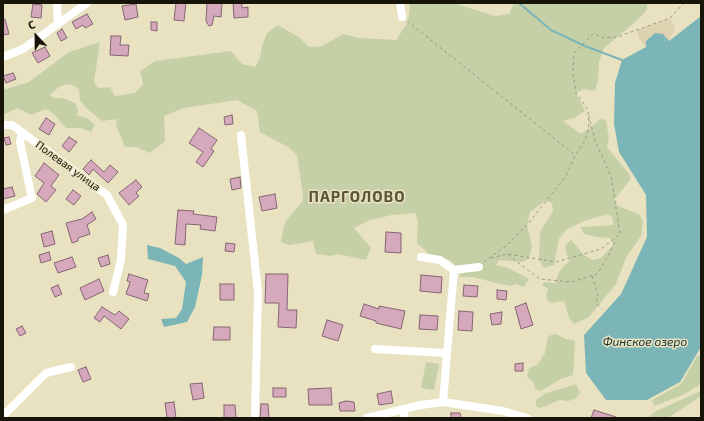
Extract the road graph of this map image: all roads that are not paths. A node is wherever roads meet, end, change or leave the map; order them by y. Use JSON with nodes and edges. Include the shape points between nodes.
{"nodes":[{"id":1,"x":57,"y":3,"type":"edge"},
{"id":2,"x":87,"y":3,"type":"edge"},
{"id":3,"x":400,"y":3,"type":"edge"},
{"id":4,"x":402,"y":17,"type":"road end"},
{"id":5,"x":58,"y":24,"type":"junction"},
{"id":6,"x":3,"y":57,"type":"edge"},
{"id":7,"x":3,"y":125,"type":"edge"},
{"id":8,"x":22,"y":132,"type":"junction"},
{"id":9,"x":241,"y":135,"type":"dead end"},
{"id":10,"x":3,"y":210,"type":"edge"},
{"id":11,"x":421,"y":257,"type":"dead end"},
{"id":12,"x":479,"y":267,"type":"dead end"},
{"id":13,"x":454,"y":270,"type":"junction"},
{"id":14,"x":113,"y":292,"type":"dead end"},
{"id":15,"x":375,"y":349,"type":"dead end"},
{"id":16,"x":446,"y":353,"type":"junction"},
{"id":17,"x":71,"y":367,"type":"dead end"},
{"id":18,"x":443,"y":402,"type":"junction"},
{"id":19,"x":404,"y":414,"type":"edge"},
{"id":20,"x":3,"y":416,"type":"edge"},
{"id":21,"x":254,"y":418,"type":"edge"},
{"id":22,"x":368,"y":418,"type":"edge"},
{"id":23,"x":527,"y":418,"type":"edge"}],
"edges":[{"from":1,"to":5,"type":"street"},
{"from":2,"to":5,"type":"street"},
{"from":3,"to":4,"type":"street"},
{"from":5,"to":6,"type":"street","via":[[23,49]]},
{"from":7,"to":8,"type":"street","name":"Полевая улица","via":[[12,125]]},
{"from":8,"to":10,"type":"street","via":[[20,142],[32,198]]},
{"from":8,"to":14,"type":"street","name":"Полевая улица","via":[[107,195],[123,225],[121,260]]},
{"from":9,"to":21,"type":"street","via":[[258,292]]},
{"from":11,"to":13,"type":"street","via":[[440,260]]},
{"from":12,"to":13,"type":"street"},
{"from":13,"to":16,"type":"street"},
{"from":15,"to":16,"type":"street"},
{"from":16,"to":18,"type":"street"},
{"from":17,"to":20,"type":"street","via":[[46,373]]},
{"from":18,"to":19,"type":"street","via":[[421,405]]},
{"from":18,"to":23,"type":"street","via":[[503,411]]},
{"from":19,"to":22,"type":"street"}]}
